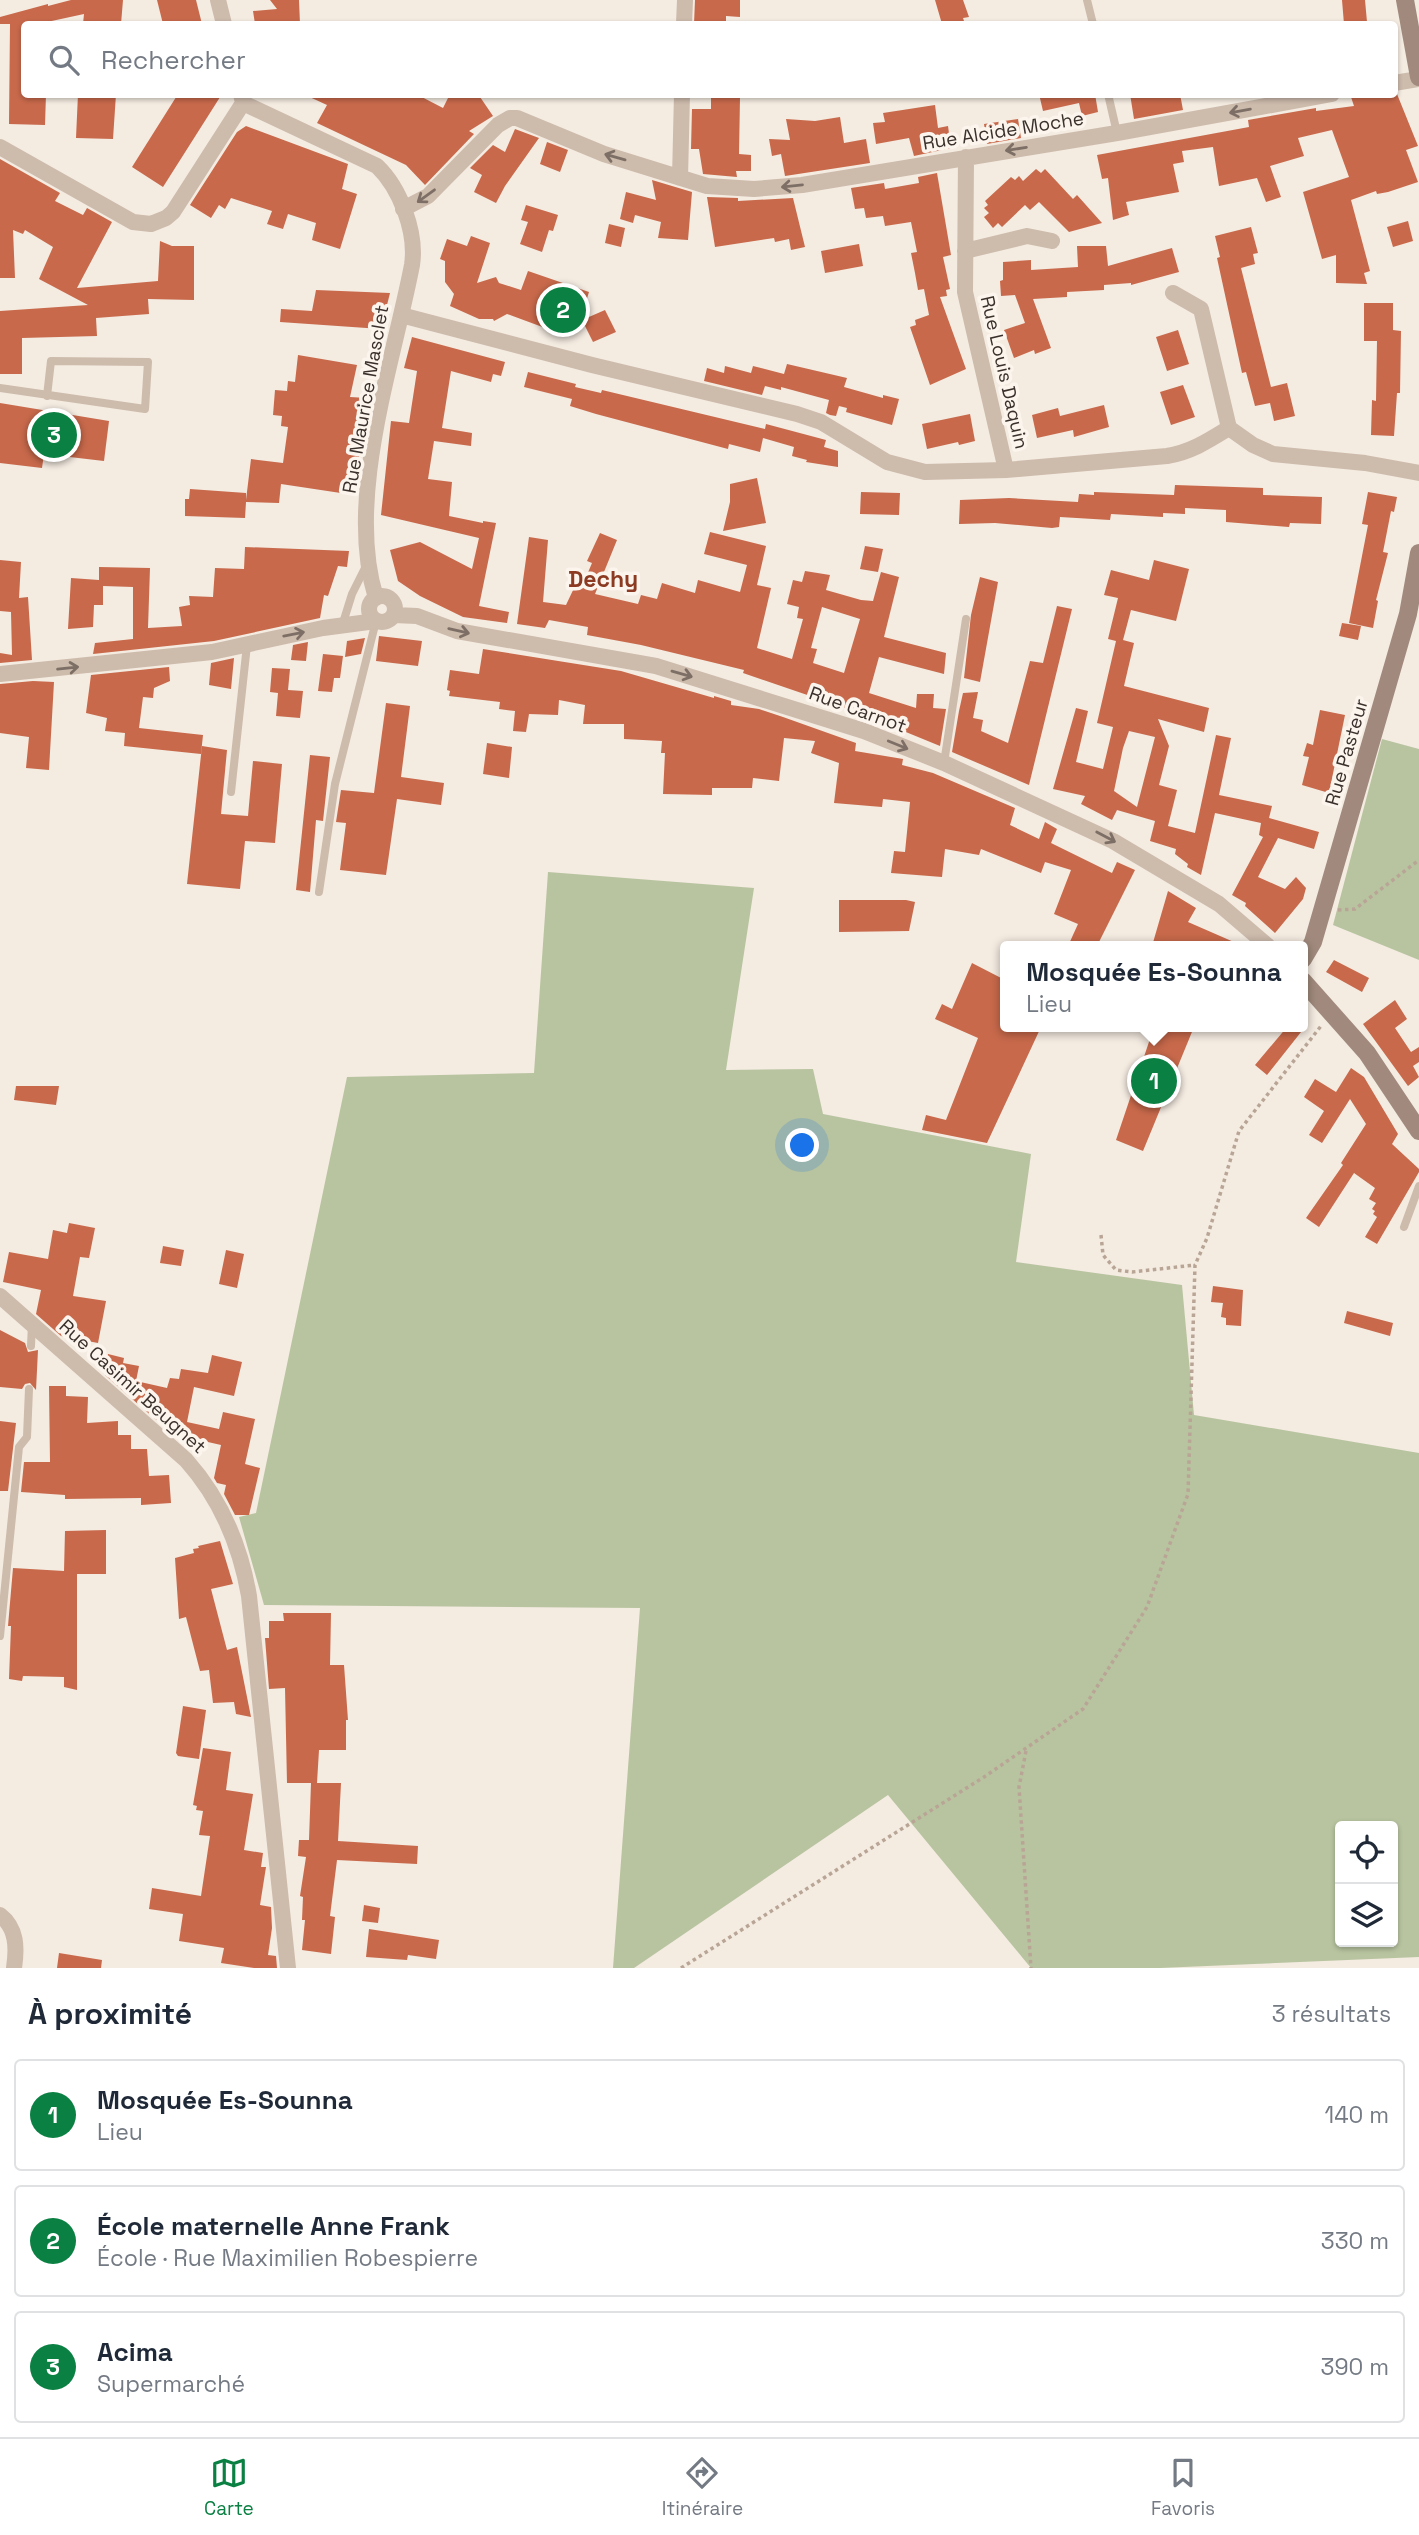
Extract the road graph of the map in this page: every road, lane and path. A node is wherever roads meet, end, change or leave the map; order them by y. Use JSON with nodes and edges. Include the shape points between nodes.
{"nodes":[{"id":1,"x":218,"y":0,"type":"edge"},
{"id":2,"x":685,"y":0,"type":"edge"},
{"id":3,"x":1087,"y":0,"type":"edge"},
{"id":4,"x":1405,"y":0,"type":"edge"},
{"id":5,"x":223,"y":21,"type":"edge"},
{"id":6,"x":684,"y":21,"type":"edge"},
{"id":7,"x":1092,"y":21,"type":"edge"},
{"id":8,"x":1419,"y":78,"type":"edge"},
{"id":9,"x":1398,"y":82,"type":"edge"},
{"id":10,"x":682,"y":98,"type":"edge"},
{"id":11,"x":1109,"y":98,"type":"edge"},
{"id":12,"x":1310,"y":98,"type":"edge"},
{"id":13,"x":242,"y":99,"type":"edge"},
{"id":14,"x":1116,"y":133,"type":"junction"},
{"id":15,"x":0,"y":147,"type":"edge"},
{"id":16,"x":966,"y":157,"type":"junction"},
{"id":17,"x":680,"y":178,"type":"junction"},
{"id":18,"x":402,"y":209,"type":"junction"},
{"id":19,"x":1052,"y":242,"type":"dead end"},
{"id":20,"x":965,"y":251,"type":"junction"},
{"id":21,"x":1173,"y":293,"type":"dead end"},
{"id":22,"x":401,"y":315,"type":"junction"},
{"id":23,"x":0,"y":388,"type":"edge"},
{"id":24,"x":47,"y":396,"type":"junction"},
{"id":25,"x":1229,"y":428,"type":"junction"},
{"id":26,"x":1006,"y":470,"type":"junction"},
{"id":27,"x":1419,"y":473,"type":"edge"},
{"id":28,"x":1419,"y":554,"type":"edge"},
{"id":29,"x":367,"y":564,"type":"junction"},
{"id":30,"x":376,"y":598,"type":"junction"},
{"id":31,"x":394,"y":615,"type":"junction"},
{"id":32,"x":966,"y":619,"type":"dead end"},
{"id":33,"x":376,"y":621,"type":"junction"},
{"id":34,"x":342,"y":626,"type":"junction"},
{"id":35,"x":247,"y":645,"type":"junction"},
{"id":36,"x":0,"y":674,"type":"edge"},
{"id":37,"x":944,"y":763,"type":"junction"},
{"id":38,"x":232,"y":792,"type":"dead end"},
{"id":39,"x":1419,"y":860,"type":"edge"},
{"id":40,"x":319,"y":892,"type":"dead end"},
{"id":41,"x":1322,"y":912,"type":"junction"},
{"id":42,"x":1262,"y":941,"type":"edge"},
{"id":43,"x":1308,"y":950,"type":"edge"},
{"id":44,"x":1308,"y":986,"type":"edge"},
{"id":45,"x":1332,"y":1012,"type":"junction"},
{"id":46,"x":1419,"y":1131,"type":"edge"},
{"id":47,"x":1419,"y":1186,"type":"edge"},
{"id":48,"x":1404,"y":1227,"type":"dead end"},
{"id":49,"x":1101,"y":1235,"type":"dead end"},
{"id":50,"x":1195,"y":1265,"type":"junction"},
{"id":51,"x":0,"y":1296,"type":"edge"},
{"id":52,"x":32,"y":1324,"type":"junction"},
{"id":53,"x":31,"y":1346,"type":"dead end"},
{"id":54,"x":29,"y":1390,"type":"dead end"},
{"id":55,"x":0,"y":1636,"type":"edge"},
{"id":56,"x":1026,"y":1749,"type":"junction"},
{"id":57,"x":5,"y":1920,"type":"edge"},
{"id":58,"x":14,"y":1968,"type":"edge"},
{"id":59,"x":288,"y":1968,"type":"edge"},
{"id":60,"x":681,"y":1968,"type":"edge"},
{"id":61,"x":1031,"y":1968,"type":"edge"}],
"edges":[{"from":1,"to":5,"type":"street"},
{"from":2,"to":6,"type":"street"},
{"from":3,"to":7,"type":"lane"},
{"from":4,"to":8,"type":"street"},
{"from":8,"to":9,"type":"street"},
{"from":10,"to":17,"type":"street"},
{"from":11,"to":14,"type":"lane"},
{"from":12,"to":14,"type":"street","name":"Rue Alcide Moche","one_way":true},
{"from":13,"to":15,"type":"street","via":[[173,212],[151,224],[126,219]]},
{"from":13,"to":18,"type":"street","name":"Rue Maurice Masclet","via":[[377,166],[389,179]]},
{"from":14,"to":16,"type":"street","name":"Rue Alcide Moche","one_way":true},
{"from":16,"to":17,"type":"street","name":"Rue Alcide Moche","one_way":true,"via":[[769,188],[716,187]]},
{"from":16,"to":20,"type":"street","name":"Rue Louis Daquin"},
{"from":17,"to":18,"type":"street","name":"Rue Alcide Moche","one_way":true,"via":[[510,118],[428,196]]},
{"from":18,"to":22,"type":"street","name":"Rue Maurice Masclet","via":[[414,253]]},
{"from":19,"to":20,"type":"street","via":[[1027,236]]},
{"from":20,"to":26,"type":"street","name":"Rue Louis Daquin","via":[[965,292]]},
{"from":21,"to":25,"type":"street","via":[[1201,309]]},
{"from":22,"to":26,"type":"street","via":[[797,414],[821,422],[898,467],[944,473]]},
{"from":22,"to":29,"type":"street","name":"Rue Maurice Masclet","via":[[371,464]]},
{"from":23,"to":24,"type":"lane"},
{"from":24,"to":24,"type":"lane","via":[[145,409],[148,362],[51,361]]},
{"from":25,"to":26,"type":"street","via":[[1175,454]]},
{"from":25,"to":27,"type":"street","via":[[1273,454]]},
{"from":28,"to":41,"type":"street","name":"Rue Pasteur","via":[[1408,614]]},
{"from":29,"to":30,"type":"street","name":"Rue Maurice Masclet"},
{"from":29,"to":34,"type":"lane"},
{"from":30,"to":31,"type":"street","via":[[391,600]]},
{"from":30,"to":33,"type":"street","via":[[369,612]]},
{"from":31,"to":33,"type":"street","via":[[386,622]]},
{"from":31,"to":37,"type":"street","name":"Rue Carnot","one_way":true,"via":[[417,616],[457,631],[656,666],[864,731]]},
{"from":32,"to":37,"type":"lane"},
{"from":33,"to":34,"type":"street"},
{"from":33,"to":40,"type":"lane","via":[[335,784]]},
{"from":35,"to":34,"type":"street","one_way":true},
{"from":36,"to":35,"type":"street","one_way":true},
{"from":35,"to":38,"type":"lane"},
{"from":37,"to":42,"type":"street","name":"Rue Carnot","one_way":true,"via":[[1130,850],[1219,904]]},
{"from":39,"to":41,"type":"path","via":[[1355,909]]},
{"from":41,"to":43,"type":"street","name":"Rue Pasteur"},
{"from":44,"to":45,"type":"street"},
{"from":45,"to":46,"type":"street","via":[[1367,1053]]},
{"from":45,"to":50,"type":"path","via":[[1239,1131]]},
{"from":47,"to":48,"type":"lane"},
{"from":49,"to":50,"type":"path","via":[[1103,1255],[1116,1270]]},
{"from":50,"to":56,"type":"path","via":[[1188,1494],[1147,1607],[1090,1698],[1083,1709]]},
{"from":51,"to":52,"type":"street","name":"Rue Casimir Beugnet"},
{"from":52,"to":53,"type":"lane"},
{"from":52,"to":59,"type":"street","name":"Rue Casimir Beugnet","via":[[186,1460],[226,1517],[249,1596]]},
{"from":54,"to":55,"type":"lane","via":[[27,1437],[19,1447]]},
{"from":56,"to":60,"type":"path"},
{"from":56,"to":61,"type":"path","via":[[1019,1787]]},
{"from":57,"to":58,"type":"street","via":[[16,1942]]}]}
